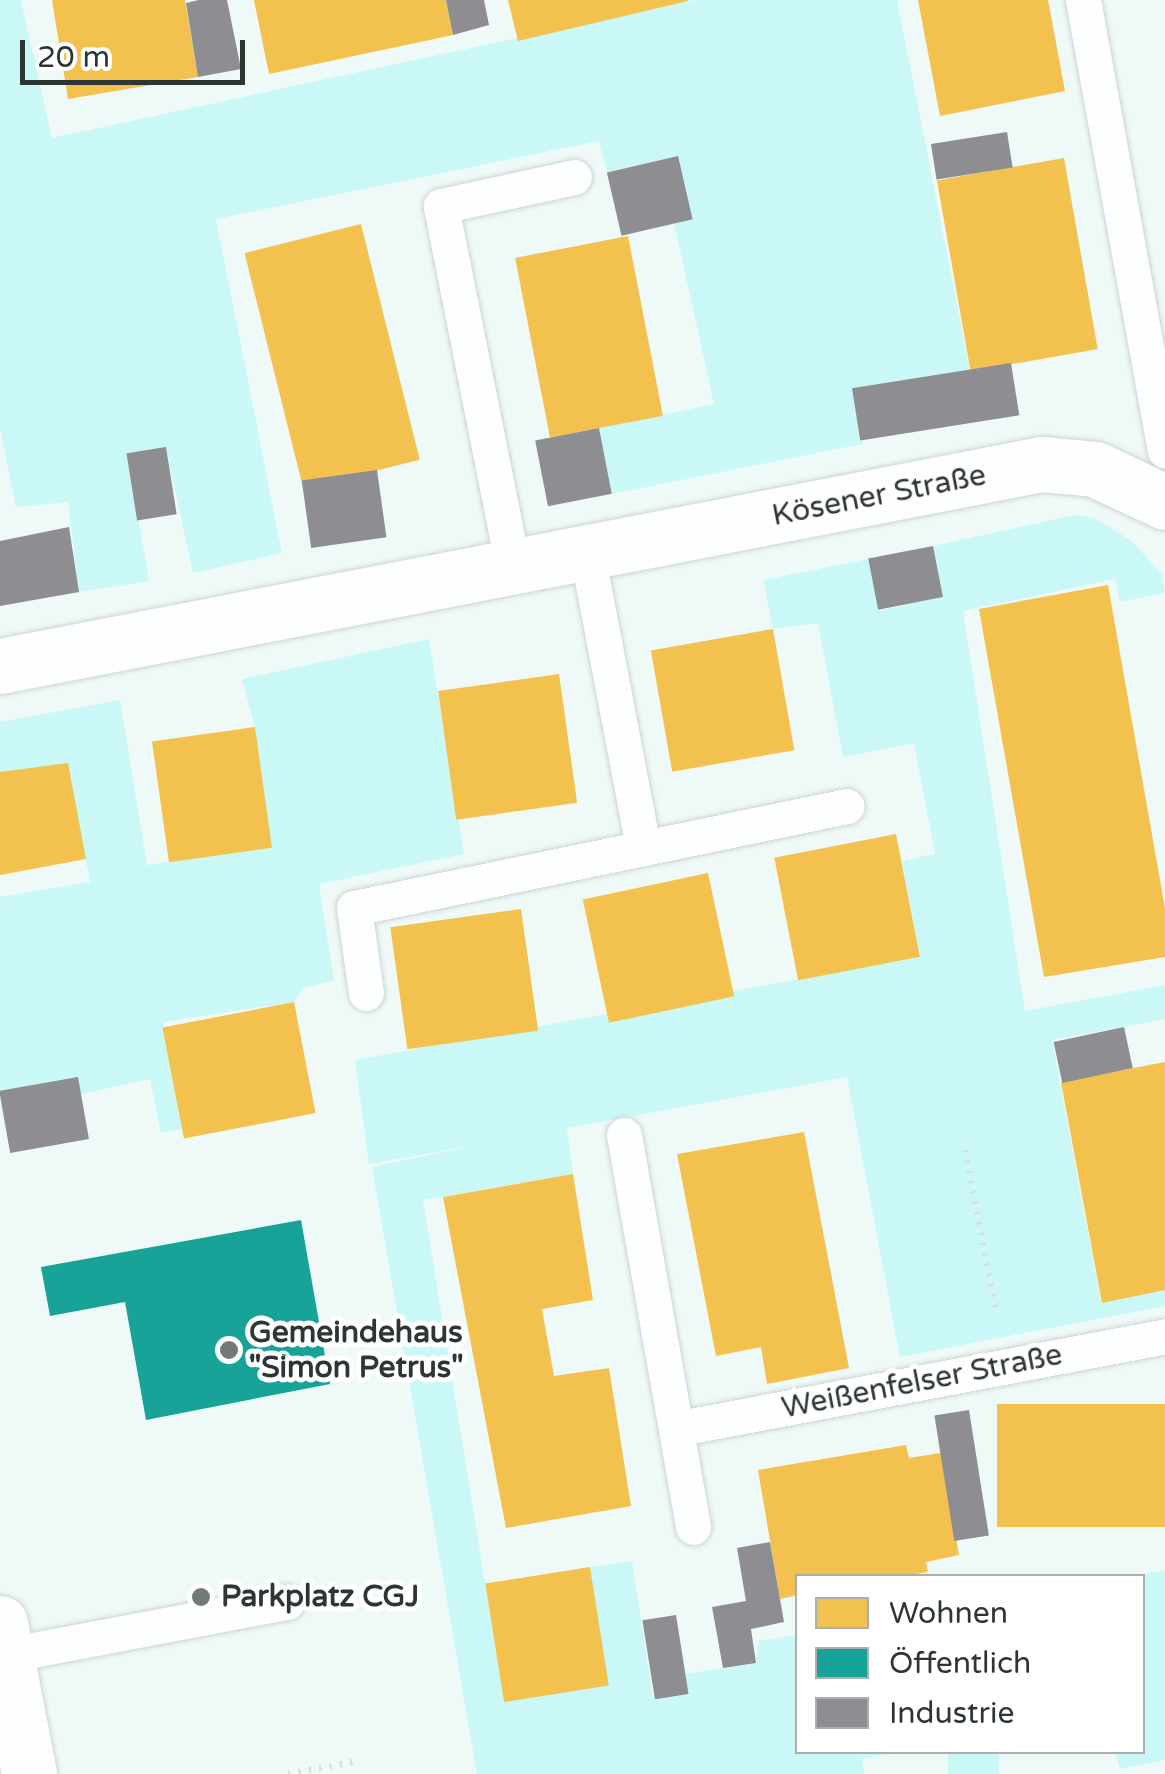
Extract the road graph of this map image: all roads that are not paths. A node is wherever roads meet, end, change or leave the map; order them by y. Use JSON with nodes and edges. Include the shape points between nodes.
{"nodes":[{"id":1,"x":1083,"y":0,"type":"edge"},
{"id":2,"x":574,"y":178,"type":"dead end"},
{"id":3,"x":1157,"y":359,"type":"edge"},
{"id":4,"x":1165,"y":451,"type":"edge"},
{"id":5,"x":1165,"y":502,"type":"edge"},
{"id":6,"x":587,"y":554,"type":"junction"},
{"id":7,"x":513,"y":567,"type":"junction"},
{"id":8,"x":0,"y":666,"type":"edge"},
{"id":9,"x":847,"y":806,"type":"dead end"},
{"id":10,"x":643,"y":848,"type":"junction"},
{"id":11,"x":366,"y":994,"type":"dead end"},
{"id":12,"x":624,"y":1135,"type":"dead end"},
{"id":13,"x":1165,"y":1336,"type":"edge"},
{"id":14,"x":680,"y":1428,"type":"junction"},
{"id":15,"x":694,"y":1527,"type":"dead end"},
{"id":16,"x":286,"y":1602,"type":"dead end"},
{"id":17,"x":3,"y":1639,"type":"edge"},
{"id":18,"x":28,"y":1774,"type":"edge"}],
"edges":[{"from":1,"to":3,"type":"lane"},
{"from":2,"to":7,"type":"lane","via":[[441,206]]},
{"from":3,"to":4,"type":"lane"},
{"from":5,"to":6,"type":"street","name":"Kösener Straße","via":[[1096,469],[1042,464]]},
{"from":6,"to":7,"type":"street","name":"Kösener Straße"},
{"from":6,"to":10,"type":"lane"},
{"from":7,"to":8,"type":"street","name":"Kösener Straße"},
{"from":9,"to":10,"type":"lane"},
{"from":10,"to":11,"type":"lane","via":[[354,908]]},
{"from":12,"to":14,"type":"lane"},
{"from":13,"to":14,"type":"lane","name":"Weißenfelser Straße"},
{"from":14,"to":15,"type":"lane"},
{"from":16,"to":17,"type":"lane"},
{"from":17,"to":18,"type":"street"}]}
